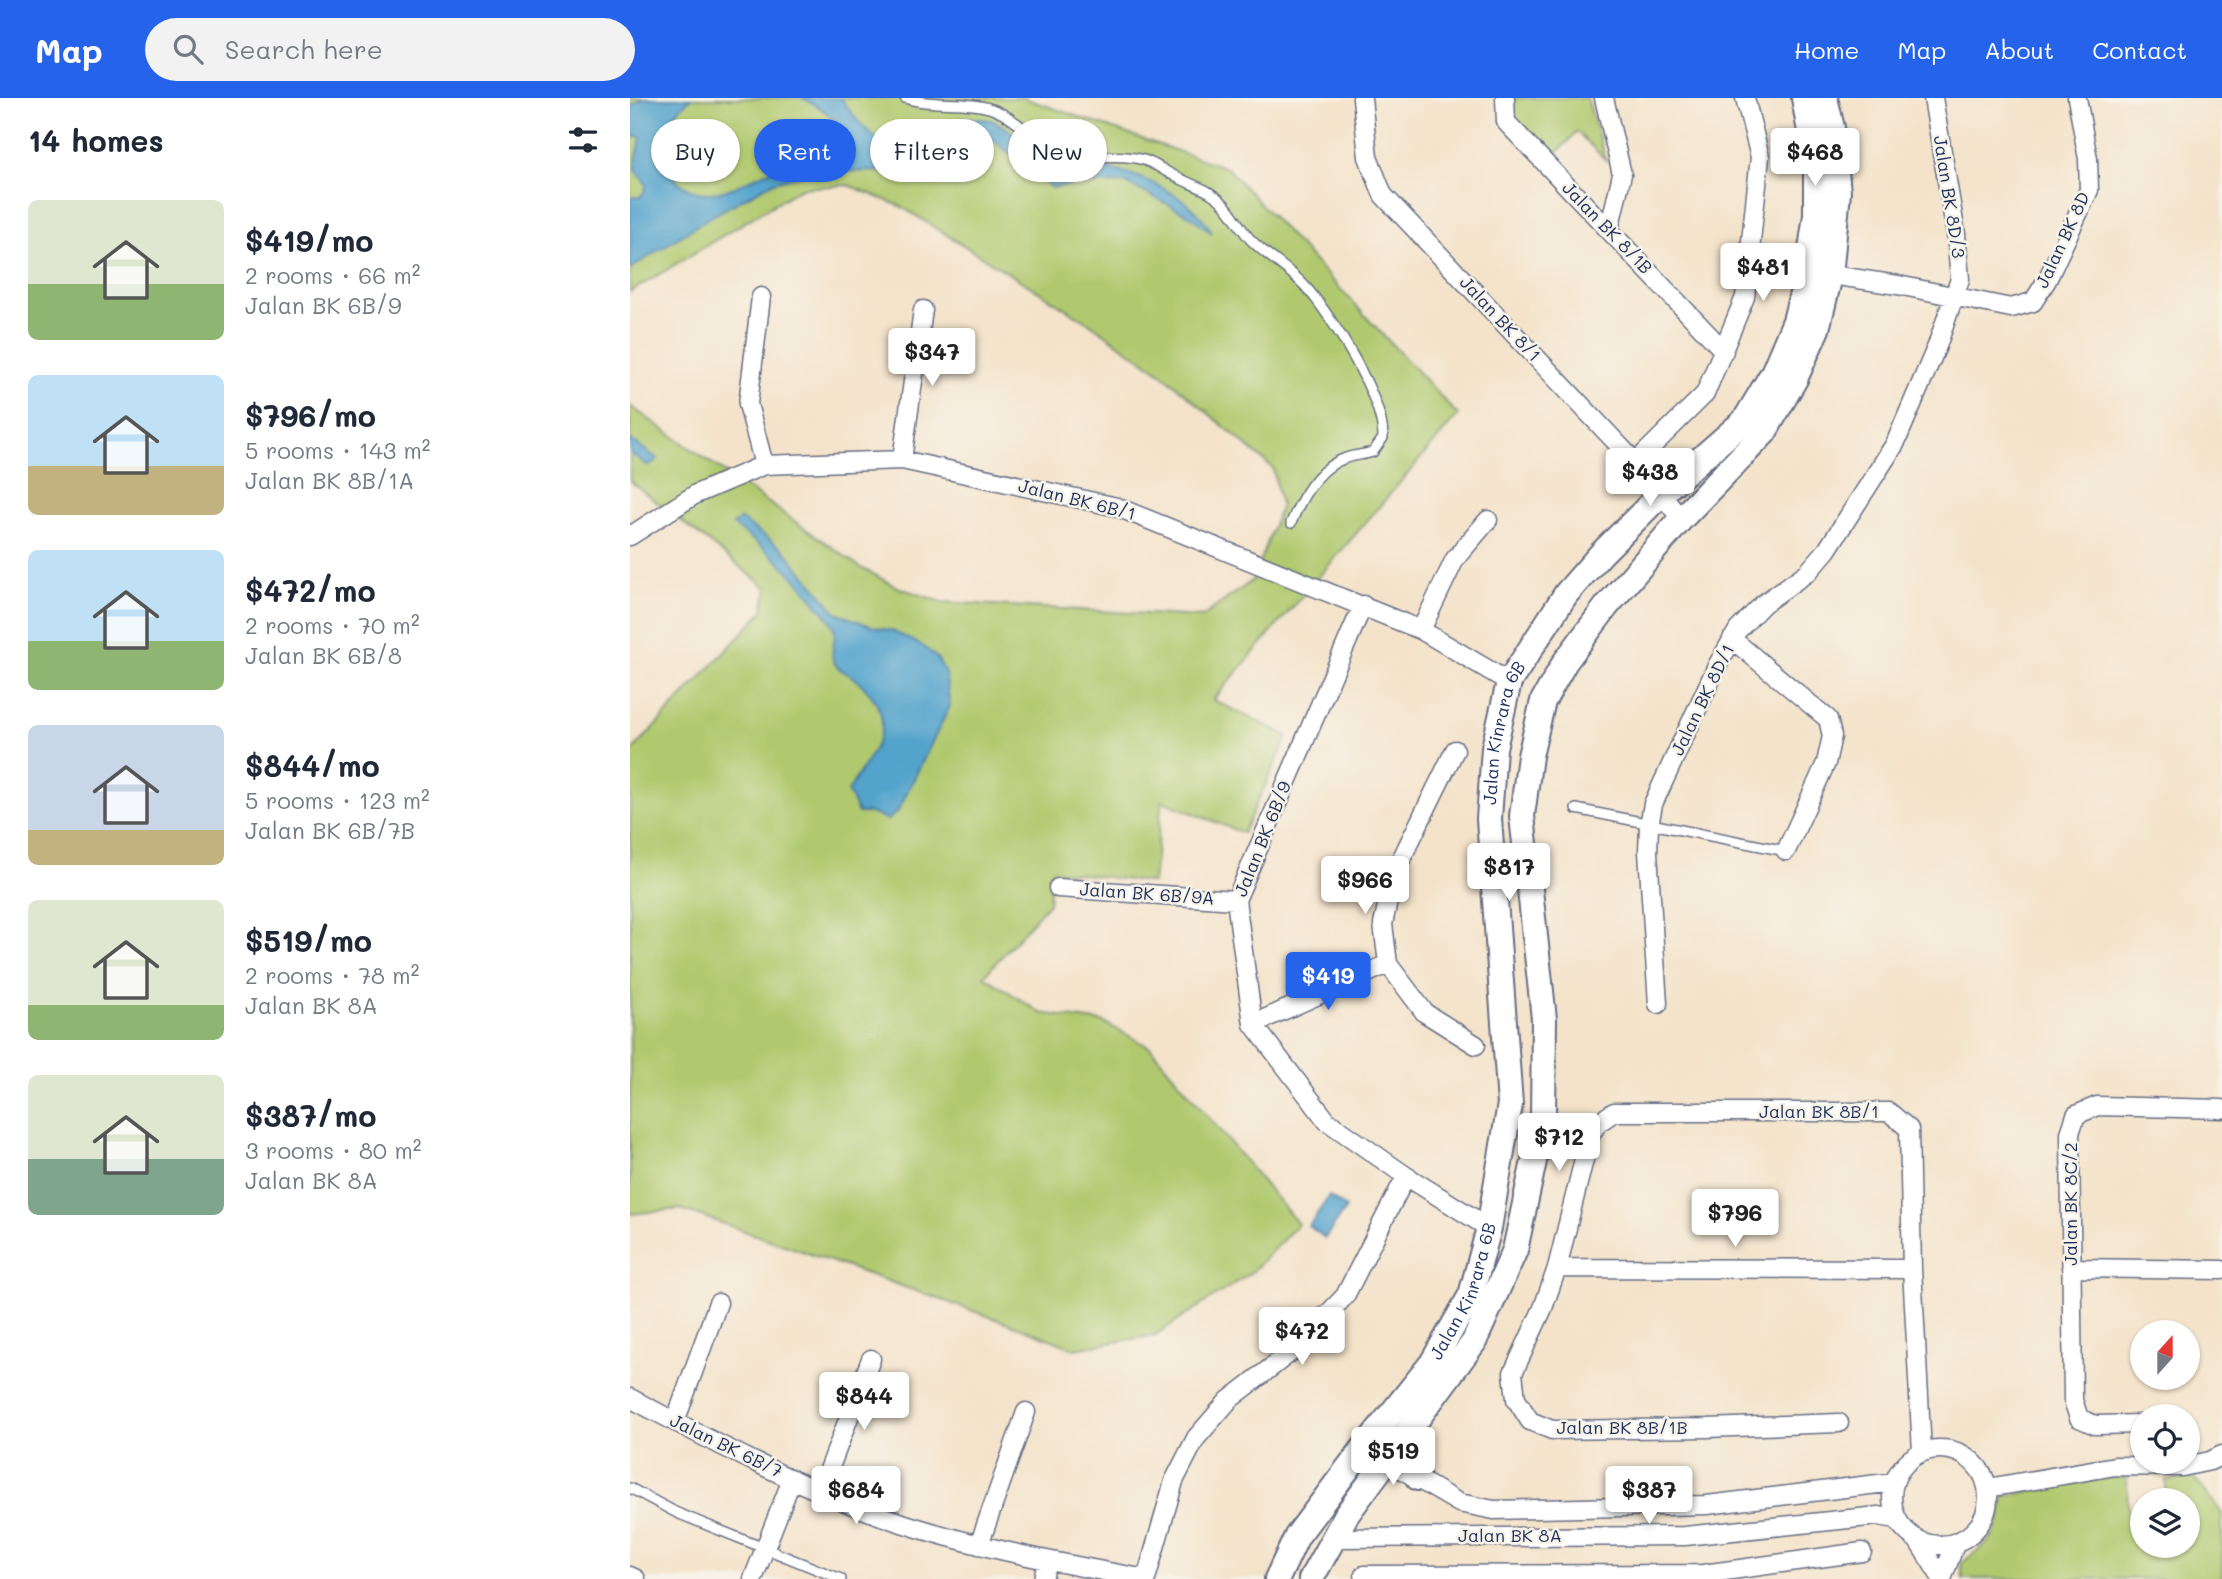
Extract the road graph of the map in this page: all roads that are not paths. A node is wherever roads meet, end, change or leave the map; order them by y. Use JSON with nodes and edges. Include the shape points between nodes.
{"nodes":[{"id":1,"x":905,"y":98,"type":"edge"},
{"id":2,"x":1362,"y":98,"type":"edge"},
{"id":3,"x":1504,"y":98,"type":"edge"},
{"id":4,"x":1604,"y":98,"type":"edge"},
{"id":5,"x":1745,"y":98,"type":"edge"},
{"id":6,"x":1804,"y":98,"type":"edge"},
{"id":7,"x":1825,"y":98,"type":"edge"},
{"id":8,"x":1933,"y":98,"type":"edge"},
{"id":9,"x":2077,"y":98,"type":"edge"},
{"id":10,"x":1609,"y":230,"type":"junction"},
{"id":11,"x":1819,"y":273,"type":"junction"},
{"id":12,"x":1955,"y":296,"type":"junction"},
{"id":13,"x":761,"y":297,"type":"dead end"},
{"id":14,"x":923,"y":310,"type":"dead end"},
{"id":15,"x":1724,"y":351,"type":"junction"},
{"id":16,"x":902,"y":460,"type":"junction"},
{"id":17,"x":1636,"y":463,"type":"junction"},
{"id":18,"x":764,"y":465,"type":"junction"},
{"id":19,"x":1662,"y":492,"type":"junction"},
{"id":20,"x":1681,"y":519,"type":"junction"},
{"id":21,"x":1488,"y":520,"type":"dead end"},
{"id":22,"x":1291,"y":523,"type":"dead end"},
{"id":23,"x":630,"y":536,"type":"edge"},
{"id":24,"x":1363,"y":605,"type":"junction"},
{"id":25,"x":1421,"y":630,"type":"junction"},
{"id":26,"x":1732,"y":639,"type":"junction"},
{"id":27,"x":1508,"y":682,"type":"junction"},
{"id":28,"x":1455,"y":750,"type":"dead end"},
{"id":29,"x":1576,"y":809,"type":"dead end"},
{"id":30,"x":1649,"y":823,"type":"junction"},
{"id":31,"x":1786,"y":851,"type":"joint"},
{"id":32,"x":1058,"y":888,"type":"dead end"},
{"id":33,"x":1236,"y":900,"type":"junction"},
{"id":34,"x":1388,"y":964,"type":"junction"},
{"id":35,"x":1658,"y":1004,"type":"dead end"},
{"id":36,"x":1253,"y":1024,"type":"junction"},
{"id":37,"x":1476,"y":1045,"type":"dead end"},
{"id":38,"x":2222,"y":1109,"type":"edge"},
{"id":39,"x":1406,"y":1176,"type":"junction"},
{"id":40,"x":1489,"y":1228,"type":"junction"},
{"id":41,"x":1557,"y":1268,"type":"junction"},
{"id":42,"x":2071,"y":1268,"type":"junction"},
{"id":43,"x":1912,"y":1269,"type":"junction"},
{"id":44,"x":2222,"y":1270,"type":"edge"},
{"id":45,"x":718,"y":1303,"type":"dead end"},
{"id":46,"x":871,"y":1359,"type":"dead end"},
{"id":47,"x":630,"y":1398,"type":"edge"},
{"id":48,"x":1026,"y":1412,"type":"dead end"},
{"id":49,"x":675,"y":1422,"type":"junction"},
{"id":50,"x":1839,"y":1423,"type":"dead end"},
{"id":51,"x":2130,"y":1424,"type":"edge"},
{"id":52,"x":1394,"y":1452,"type":"junction"},
{"id":53,"x":1922,"y":1452,"type":"junction"},
{"id":54,"x":2222,"y":1455,"type":"edge"},
{"id":55,"x":1352,"y":1463,"type":"junction"},
{"id":56,"x":1418,"y":1478,"type":"joint"},
{"id":57,"x":792,"y":1479,"type":"junction"},
{"id":58,"x":1894,"y":1482,"type":"junction"},
{"id":59,"x":630,"y":1488,"type":"edge"},
{"id":60,"x":1988,"y":1488,"type":"junction"},
{"id":61,"x":821,"y":1491,"type":"junction"},
{"id":62,"x":1897,"y":1519,"type":"junction"},
{"id":63,"x":1333,"y":1538,"type":"junction"},
{"id":64,"x":1916,"y":1538,"type":"junction"},
{"id":65,"x":1956,"y":1542,"type":"junction"},
{"id":66,"x":979,"y":1545,"type":"junction"},
{"id":67,"x":764,"y":1550,"type":"junction"},
{"id":68,"x":1862,"y":1552,"type":"dead end"},
{"id":69,"x":1047,"y":1561,"type":"junction"},
{"id":70,"x":1364,"y":1575,"type":"dead end"},
{"id":71,"x":630,"y":1576,"type":"edge"},
{"id":72,"x":1703,"y":1576,"type":"edge"},
{"id":73,"x":1547,"y":1577,"type":"edge"},
{"id":74,"x":1617,"y":1577,"type":"edge"},
{"id":75,"x":636,"y":1579,"type":"edge"},
{"id":76,"x":753,"y":1579,"type":"edge"},
{"id":77,"x":841,"y":1579,"type":"edge"},
{"id":78,"x":1043,"y":1579,"type":"edge"},
{"id":79,"x":1146,"y":1579,"type":"edge"},
{"id":80,"x":1277,"y":1579,"type":"edge"},
{"id":81,"x":1311,"y":1579,"type":"edge"}],
"edges":[{"from":1,"to":22,"type":"lane","via":[[986,107],[1052,149],[1076,157],[1131,158],[1153,164],[1223,203],[1251,240],[1303,284],[1327,311],[1352,353],[1380,417],[1382,438],[1373,452],[1344,458],[1324,472],[1308,488]]},
{"from":2,"to":17,"type":"street","name":"Jalan BK 8/1","via":[[1368,157],[1383,195]]},
{"from":3,"to":10,"type":"street","name":"Jalan BK 8/1B","via":[[1506,122]]},
{"from":4,"to":10,"type":"street","via":[[1622,174]]},
{"from":5,"to":15,"type":"street","via":[[1760,158],[1748,284]]},
{"from":6,"to":11,"type":"street","name":"Jalan Kinrara 6B","via":[[1816,166]]},
{"from":7,"to":11,"type":"street","name":"Jalan Kinrara 6B","via":[[1838,191]]},
{"from":8,"to":12,"type":"street","name":"Jalan BK 8D/3","via":[[1956,234],[1960,279]]},
{"from":9,"to":12,"type":"street","name":"Jalan BK 8D","via":[[2089,191],[2047,280],[2032,302],[2011,309]]},
{"from":10,"to":15,"type":"street","name":"Jalan BK 8/1B"},
{"from":11,"to":12,"type":"street","name":"Jalan BK 8D"},
{"from":11,"to":19,"type":"street","name":"Jalan Kinrara 6B","via":[[1773,373],[1745,421]]},
{"from":11,"to":20,"type":"street","name":"Jalan Kinrara 6B","via":[[1816,329],[1795,379],[1764,433]]},
{"from":12,"to":26,"type":"street","name":"Jalan BK 8D/1","via":[[1895,444],[1867,491],[1808,572],[1763,604]]},
{"from":13,"to":18,"type":"street","via":[[748,404]]},
{"from":14,"to":16,"type":"street"},
{"from":15,"to":17,"type":"street","via":[[1705,394]]},
{"from":16,"to":18,"type":"street","name":"Jalan BK 6B/1"},
{"from":16,"to":24,"type":"street","name":"Jalan BK 6B/1","via":[[1117,507]]},
{"from":17,"to":19,"type":"street","name":"Jalan BK 8/1"},
{"from":18,"to":23,"type":"street","name":"Jalan BK 6B/1","via":[[696,494]]},
{"from":19,"to":20,"type":"street","name":"Jalan BK 8/1"},
{"from":19,"to":27,"type":"street","name":"Jalan Kinrara 6B","via":[[1566,594]]},
{"from":20,"to":52,"type":"street","name":"Jalan Kinrara 6B","via":[[1606,607],[1543,701],[1522,816],[1544,1019],[1543,1119],[1515,1250],[1474,1342]]},
{"from":21,"to":25,"type":"street","via":[[1455,559]]},
{"from":24,"to":25,"type":"street","name":"Jalan BK 6B/1"},
{"from":24,"to":33,"type":"street","name":"Jalan BK 6B/9"},
{"from":25,"to":27,"type":"street","name":"Jalan BK 6B/1"},
{"from":26,"to":30,"type":"street","name":"Jalan BK 8D/1","via":[[1653,804]]},
{"from":26,"to":31,"type":"street","via":[[1828,719],[1832,736],[1826,763]]},
{"from":27,"to":40,"type":"street","name":"Jalan Kinrara 6B","via":[[1494,748],[1489,819],[1510,1104]]},
{"from":28,"to":34,"type":"street","via":[[1394,874],[1383,924]]},
{"from":29,"to":30,"type":"lane"},
{"from":30,"to":31,"type":"lane"},
{"from":30,"to":35,"type":"street","name":"Jalan BK 8D/1"},
{"from":32,"to":33,"type":"street","name":"Jalan BK 6B/9A"},
{"from":33,"to":36,"type":"street","name":"Jalan BK 6B/9"},
{"from":34,"to":36,"type":"street"},
{"from":34,"to":37,"type":"street","via":[[1425,1013]]},
{"from":36,"to":39,"type":"street","name":"Jalan BK 6B/9","via":[[1327,1121]]},
{"from":38,"to":42,"type":"street","name":"Jalan BK 8C/2","via":[[2097,1106],[2076,1115],[2070,1133]]},
{"from":39,"to":40,"type":"street","name":"Jalan BK 6B/9"},
{"from":39,"to":79,"type":"street","via":[[1345,1296],[1291,1352],[1229,1400],[1196,1438],[1174,1482]]},
{"from":40,"to":55,"type":"street","name":"Jalan Kinrara 6B","via":[[1471,1295],[1432,1363]]},
{"from":41,"to":43,"type":"street"},
{"from":41,"to":43,"type":"street","name":"Jalan BK 8B/1","via":[[1590,1135],[1614,1112],[1889,1112],[1909,1129]]},
{"from":41,"to":50,"type":"street","name":"Jalan BK 8B/1B","via":[[1513,1373],[1516,1399],[1530,1421],[1552,1430]]},
{"from":42,"to":44,"type":"street"},
{"from":42,"to":51,"type":"street","name":"Jalan BK 8C/2","via":[[2073,1399],[2079,1418],[2095,1425]]},
{"from":43,"to":53,"type":"street","name":"Jalan BK 8B/1"},
{"from":45,"to":49,"type":"street"},
{"from":46,"to":61,"type":"street"},
{"from":47,"to":49,"type":"street","name":"Jalan BK 6B/7"},
{"from":48,"to":66,"type":"street"},
{"from":49,"to":57,"type":"street","name":"Jalan BK 6B/7"},
{"from":52,"to":55,"type":"street"},
{"from":52,"to":56,"type":"street"},
{"from":52,"to":63,"type":"street","name":"Jalan Kinrara 6B"},
{"from":53,"to":58,"type":"street","via":[[1904,1464]]},
{"from":53,"to":60,"type":"street","via":[[1943,1448],[1963,1454],[1979,1468]]},
{"from":54,"to":60,"type":"street","via":[[2182,1467],[2115,1466]]},
{"from":55,"to":80,"type":"street","name":"Jalan Kinrara 6B","via":[[1297,1536]]},
{"from":56,"to":58,"type":"street","name":"Jalan BK 8A","via":[[1459,1503],[1494,1510],[1707,1505]]},
{"from":57,"to":61,"type":"street","name":"Jalan BK 6B/7"},
{"from":57,"to":67,"type":"street"},
{"from":58,"to":62,"type":"street"},
{"from":59,"to":67,"type":"lane"},
{"from":60,"to":65,"type":"street","via":[[1985,1515],[1978,1527]]},
{"from":61,"to":66,"type":"street","name":"Jalan BK 6B/7","via":[[887,1518]]},
{"from":62,"to":63,"type":"street","name":"Jalan BK 8A","via":[[1878,1516],[1685,1535]]},
{"from":62,"to":64,"type":"street"},
{"from":63,"to":81,"type":"street","name":"Jalan Kinrara 6B"},
{"from":64,"to":65,"type":"street","via":[[1929,1544]]},
{"from":64,"to":65,"type":"street","via":[[1942,1579]]},
{"from":66,"to":69,"type":"street","name":"Jalan BK 6B/7"},
{"from":67,"to":76,"type":"street"},
{"from":67,"to":77,"type":"lane"},
{"from":68,"to":72,"type":"street"},
{"from":69,"to":78,"type":"street"},
{"from":69,"to":79,"type":"street","name":"Jalan BK 6B/7"},
{"from":70,"to":73,"type":"street"},
{"from":71,"to":75,"type":"street"},
{"from":72,"to":74,"type":"street"},
{"from":73,"to":74,"type":"street"}]}
